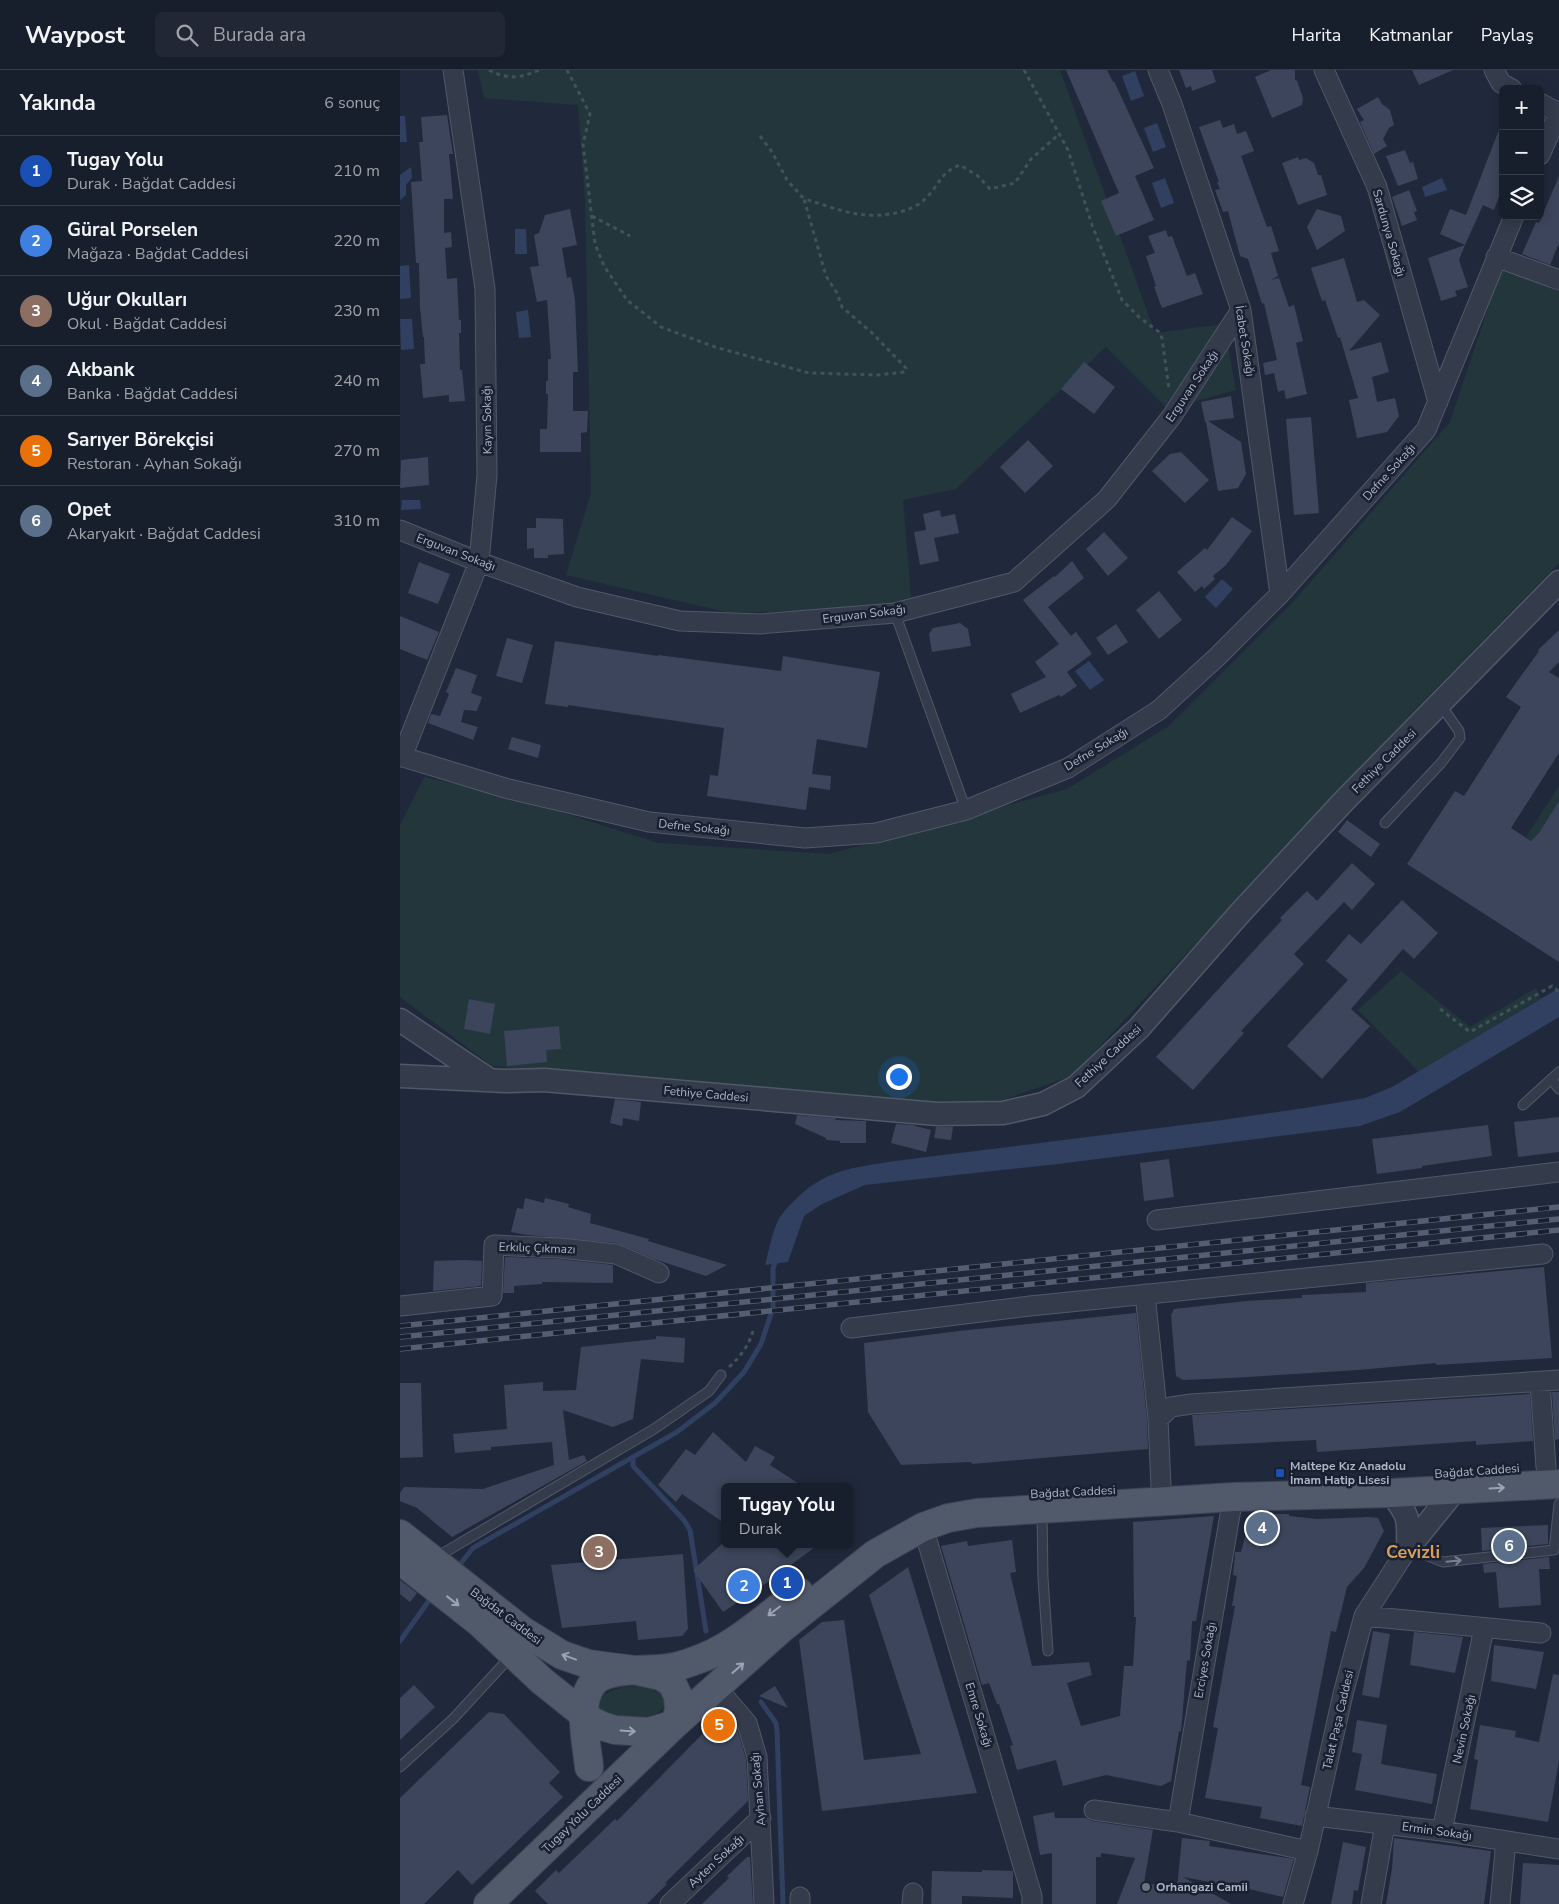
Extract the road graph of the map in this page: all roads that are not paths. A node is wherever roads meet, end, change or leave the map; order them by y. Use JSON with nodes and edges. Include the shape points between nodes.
{"nodes":[{"id":1,"x":453,"y":70,"type":"edge"},
{"id":2,"x":1158,"y":70,"type":"edge"},
{"id":3,"x":1324,"y":70,"type":"edge"},
{"id":4,"x":1494,"y":70,"type":"edge"},
{"id":5,"x":1505,"y":85,"type":"edge"},
{"id":6,"x":1544,"y":105,"type":"edge"},
{"id":7,"x":1559,"y":112,"type":"edge"},
{"id":8,"x":1544,"y":146,"type":"edge"},
{"id":9,"x":1512,"y":220,"type":"edge"},
{"id":10,"x":1496,"y":257,"type":"junction"},
{"id":11,"x":1559,"y":280,"type":"edge"},
{"id":12,"x":1242,"y":310,"type":"junction"},
{"id":13,"x":1438,"y":402,"type":"junction"},
{"id":14,"x":400,"y":530,"type":"edge"},
{"id":15,"x":480,"y":562,"type":"junction"},
{"id":16,"x":1559,"y":582,"type":"edge"},
{"id":17,"x":1280,"y":594,"type":"junction"},
{"id":18,"x":895,"y":613,"type":"junction"},
{"id":19,"x":1440,"y":704,"type":"junction"},
{"id":20,"x":401,"y":757,"type":"edge"},
{"id":21,"x":966,"y":810,"type":"junction"},
{"id":22,"x":1385,"y":823,"type":"dead end"},
{"id":23,"x":400,"y":1020,"type":"edge"},
{"id":24,"x":1559,"y":1072,"type":"edge"},
{"id":25,"x":400,"y":1076,"type":"edge"},
{"id":26,"x":488,"y":1079,"type":"junction"},
{"id":27,"x":1551,"y":1079,"type":"junction"},
{"id":28,"x":1559,"y":1089,"type":"edge"},
{"id":29,"x":1523,"y":1105,"type":"dead end"},
{"id":30,"x":1559,"y":1172,"type":"edge"},
{"id":31,"x":1157,"y":1220,"type":"dead end"},
{"id":32,"x":1542,"y":1254,"type":"dead end"},
{"id":33,"x":659,"y":1273,"type":"dead end"},
{"id":34,"x":1145,"y":1294,"type":"junction"},
{"id":35,"x":400,"y":1306,"type":"edge"},
{"id":36,"x":851,"y":1328,"type":"dead end"},
{"id":37,"x":721,"y":1375,"type":"road end"},
{"id":38,"x":1559,"y":1380,"type":"edge"},
{"id":39,"x":1540,"y":1382,"type":"junction"},
{"id":40,"x":1158,"y":1419,"type":"junction"},
{"id":41,"x":1555,"y":1472,"type":"edge"},
{"id":42,"x":1161,"y":1487,"type":"junction"},
{"id":43,"x":1455,"y":1490,"type":"junction"},
{"id":44,"x":1391,"y":1493,"type":"junction"},
{"id":45,"x":1233,"y":1497,"type":"junction"},
{"id":46,"x":1559,"y":1504,"type":"edge"},
{"id":47,"x":1042,"y":1509,"type":"junction"},
{"id":48,"x":923,"y":1527,"type":"junction"},
{"id":49,"x":400,"y":1534,"type":"edge"},
{"id":50,"x":1408,"y":1548,"type":"junction"},
{"id":51,"x":400,"y":1560,"type":"edge"},
{"id":52,"x":433,"y":1568,"type":"junction"},
{"id":53,"x":486,"y":1615,"type":"junction"},
{"id":54,"x":1364,"y":1616,"type":"junction"},
{"id":55,"x":1484,"y":1628,"type":"junction"},
{"id":56,"x":1541,"y":1633,"type":"dead end"},
{"id":57,"x":1048,"y":1651,"type":"dead end"},
{"id":58,"x":512,"y":1654,"type":"junction"},
{"id":59,"x":634,"y":1670,"type":"junction"},
{"id":60,"x":542,"y":1682,"type":"junction"},
{"id":61,"x":716,"y":1687,"type":"junction"},
{"id":62,"x":584,"y":1715,"type":"junction"},
{"id":63,"x":675,"y":1724,"type":"junction"},
{"id":64,"x":400,"y":1767,"type":"edge"},
{"id":65,"x":590,"y":1767,"type":"junction"},
{"id":66,"x":622,"y":1775,"type":"junction"},
{"id":67,"x":1094,"y":1810,"type":"dead end"},
{"id":68,"x":1315,"y":1816,"type":"junction"},
{"id":69,"x":761,"y":1818,"type":"junction"},
{"id":70,"x":1178,"y":1822,"type":"junction"},
{"id":71,"x":1385,"y":1824,"type":"junction"},
{"id":72,"x":568,"y":1827,"type":"junction"},
{"id":73,"x":1442,"y":1831,"type":"junction"},
{"id":74,"x":1506,"y":1841,"type":"junction"},
{"id":75,"x":1559,"y":1849,"type":"edge"},
{"id":76,"x":1308,"y":1851,"type":"junction"},
{"id":77,"x":488,"y":1904,"type":"edge"},
{"id":78,"x":670,"y":1904,"type":"edge"},
{"id":79,"x":764,"y":1904,"type":"edge"},
{"id":80,"x":1032,"y":1904,"type":"edge"},
{"id":81,"x":1293,"y":1904,"type":"edge"},
{"id":82,"x":1371,"y":1904,"type":"edge"},
{"id":83,"x":1500,"y":1904,"type":"edge"}],
"edges":[{"from":1,"to":15,"type":"street","name":"Kayın Sokağı","via":[[485,289],[487,475]]},
{"from":2,"to":12,"type":"street","name":"İcabet Sokağı"},
{"from":3,"to":13,"type":"street","name":"Sardunya Sokağı","via":[[1377,187]]},
{"from":4,"to":5,"type":"street"},
{"from":6,"to":7,"type":"street"},
{"from":7,"to":8,"type":"street"},
{"from":9,"to":10,"type":"street","name":"Defne Sokağı"},
{"from":10,"to":11,"type":"street"},
{"from":10,"to":13,"type":"street","name":"Defne Sokağı"},
{"from":12,"to":17,"type":"street","name":"İcabet Sokağı"},
{"from":12,"to":18,"type":"street","name":"Erguvan Sokağı","via":[[1172,416],[1107,499],[1014,582]]},
{"from":13,"to":17,"type":"street","name":"Defne Sokağı","via":[[1426,430]]},
{"from":14,"to":15,"type":"street","name":"Erguvan Sokağı"},
{"from":15,"to":18,"type":"street","name":"Erguvan Sokağı","via":[[577,597],[680,620],[760,624]]},
{"from":15,"to":20,"type":"street","name":"Kayın Sokağı"},
{"from":16,"to":19,"type":"street","name":"Fethiye Caddesi"},
{"from":17,"to":21,"type":"street","name":"Defne Sokağı","via":[[1159,710],[1068,768]]},
{"from":18,"to":21,"type":"lane"},
{"from":19,"to":22,"type":"lane","via":[[1459,730],[1460,738]]},
{"from":19,"to":26,"type":"street","name":"Fethiye Caddesi","via":[[1241,912],[1139,1028],[1076,1087],[1042,1104],[1003,1113],[937,1114],[544,1080]]},
{"from":20,"to":21,"type":"street","name":"Defne Sokağı","via":[[505,788],[649,822],[805,838],[876,834]]},
{"from":23,"to":26,"type":"street","name":"Fethiye Caddesi"},
{"from":24,"to":27,"type":"lane"},
{"from":25,"to":26,"type":"street"},
{"from":27,"to":28,"type":"lane"},
{"from":27,"to":29,"type":"lane"},
{"from":30,"to":31,"type":"street"},
{"from":32,"to":34,"type":"street"},
{"from":33,"to":35,"type":"street","name":"Erkılıç Çıkmazı","via":[[616,1254],[494,1245],[492,1296]]},
{"from":34,"to":36,"type":"street"},
{"from":34,"to":40,"type":"street"},
{"from":37,"to":52,"type":"lane","via":[[709,1391],[654,1430]]},
{"from":38,"to":39,"type":"street"},
{"from":39,"to":40,"type":"street","via":[[1191,1404],[1171,1407]]},
{"from":39,"to":41,"type":"street"},
{"from":40,"to":42,"type":"street"},
{"from":41,"to":42,"type":"main road","name":"Bağdat Caddesi"},
{"from":43,"to":41,"type":"main road","name":"Bağdat Caddesi","one_way":true},
{"from":42,"to":59,"type":"main road","name":"Bağdat Caddesi","one_way":true,"via":[[979,1498],[928,1509],[883,1532],[839,1561],[731,1644],[677,1666]]},
{"from":43,"to":44,"type":"main road","name":"Bağdat Caddesi"},
{"from":43,"to":50,"type":"street","name":"Talat Paşa Caddesi"},
{"from":44,"to":45,"type":"main road","name":"Bağdat Caddesi"},
{"from":44,"to":50,"type":"street","via":[[1405,1510],[1409,1523]]},
{"from":45,"to":47,"type":"main road","name":"Bağdat Caddesi"},
{"from":45,"to":70,"type":"street","name":"Erciyes Sokağı"},
{"from":50,"to":46,"type":"lane","one_way":true,"via":[[1443,1562],[1554,1550]]},
{"from":47,"to":48,"type":"main road","name":"Bağdat Caddesi","via":[[966,1514]]},
{"from":47,"to":57,"type":"lane"},
{"from":61,"to":48,"type":"main road","name":"Bağdat Caddesi","one_way":true,"via":[[781,1629],[875,1554]]},
{"from":48,"to":80,"type":"street","name":"Emre Sokağı"},
{"from":49,"to":52,"type":"main road"},
{"from":50,"to":54,"type":"street","name":"Talat Paşa Caddesi"},
{"from":51,"to":52,"type":"main road"},
{"from":52,"to":53,"type":"main road","name":"Bağdat Caddesi"},
{"from":53,"to":58,"type":"main road","name":"Bağdat Caddesi"},
{"from":59,"to":53,"type":"main road","name":"Bağdat Caddesi","one_way":true,"via":[[588,1664],[562,1655],[523,1631]]},
{"from":54,"to":55,"type":"street"},
{"from":54,"to":68,"type":"street","name":"Talat Paşa Caddesi"},
{"from":55,"to":56,"type":"street"},
{"from":55,"to":73,"type":"street","name":"Nevin Sokağı"},
{"from":58,"to":60,"type":"main road","name":"Bağdat Caddesi"},
{"from":58,"to":64,"type":"lane","via":[[453,1719]]},
{"from":59,"to":62,"type":"main road","name":"Bağdat Caddesi","via":[[609,1674],[593,1682],[586,1694]]},
{"from":59,"to":63,"type":"main road","name":"Bağdat Caddesi","via":[[661,1676],[672,1683],[678,1696]]},
{"from":60,"to":62,"type":"main road","name":"Bağdat Caddesi"},
{"from":60,"to":65,"type":"main road"},
{"from":61,"to":63,"type":"main road","name":"Bağdat Caddesi"},
{"from":61,"to":69,"type":"street","name":"Ayhan Sokağı","via":[[747,1723],[757,1756]]},
{"from":62,"to":63,"type":"main road","name":"Bağdat Caddesi","one_way":true,"via":[[602,1726],[628,1731],[649,1732]]},
{"from":62,"to":65,"type":"main road"},
{"from":63,"to":66,"type":"main road","name":"Tugay Yolu Caddesi"},
{"from":65,"to":66,"type":"main road","via":[[603,1754],[619,1764]]},
{"from":65,"to":72,"type":"main road"},
{"from":66,"to":72,"type":"main road","name":"Tugay Yolu Caddesi"},
{"from":67,"to":70,"type":"street"},
{"from":68,"to":71,"type":"street","name":"Ermin Sokağı"},
{"from":68,"to":76,"type":"street","name":"Talat Paşa Caddesi"},
{"from":69,"to":78,"type":"street","name":"Ayten Sokağı"},
{"from":69,"to":79,"type":"street","name":"Ayhan Sokağı"},
{"from":70,"to":76,"type":"street"},
{"from":71,"to":73,"type":"street","name":"Ermin Sokağı"},
{"from":71,"to":82,"type":"street"},
{"from":72,"to":77,"type":"main road","name":"Tugay Yolu Caddesi"},
{"from":73,"to":74,"type":"street","name":"Ermin Sokağı"},
{"from":74,"to":75,"type":"street","name":"Ermin Sokağı"},
{"from":74,"to":83,"type":"street"},
{"from":76,"to":81,"type":"street","name":"Talat Paşa Caddesi"}]}
